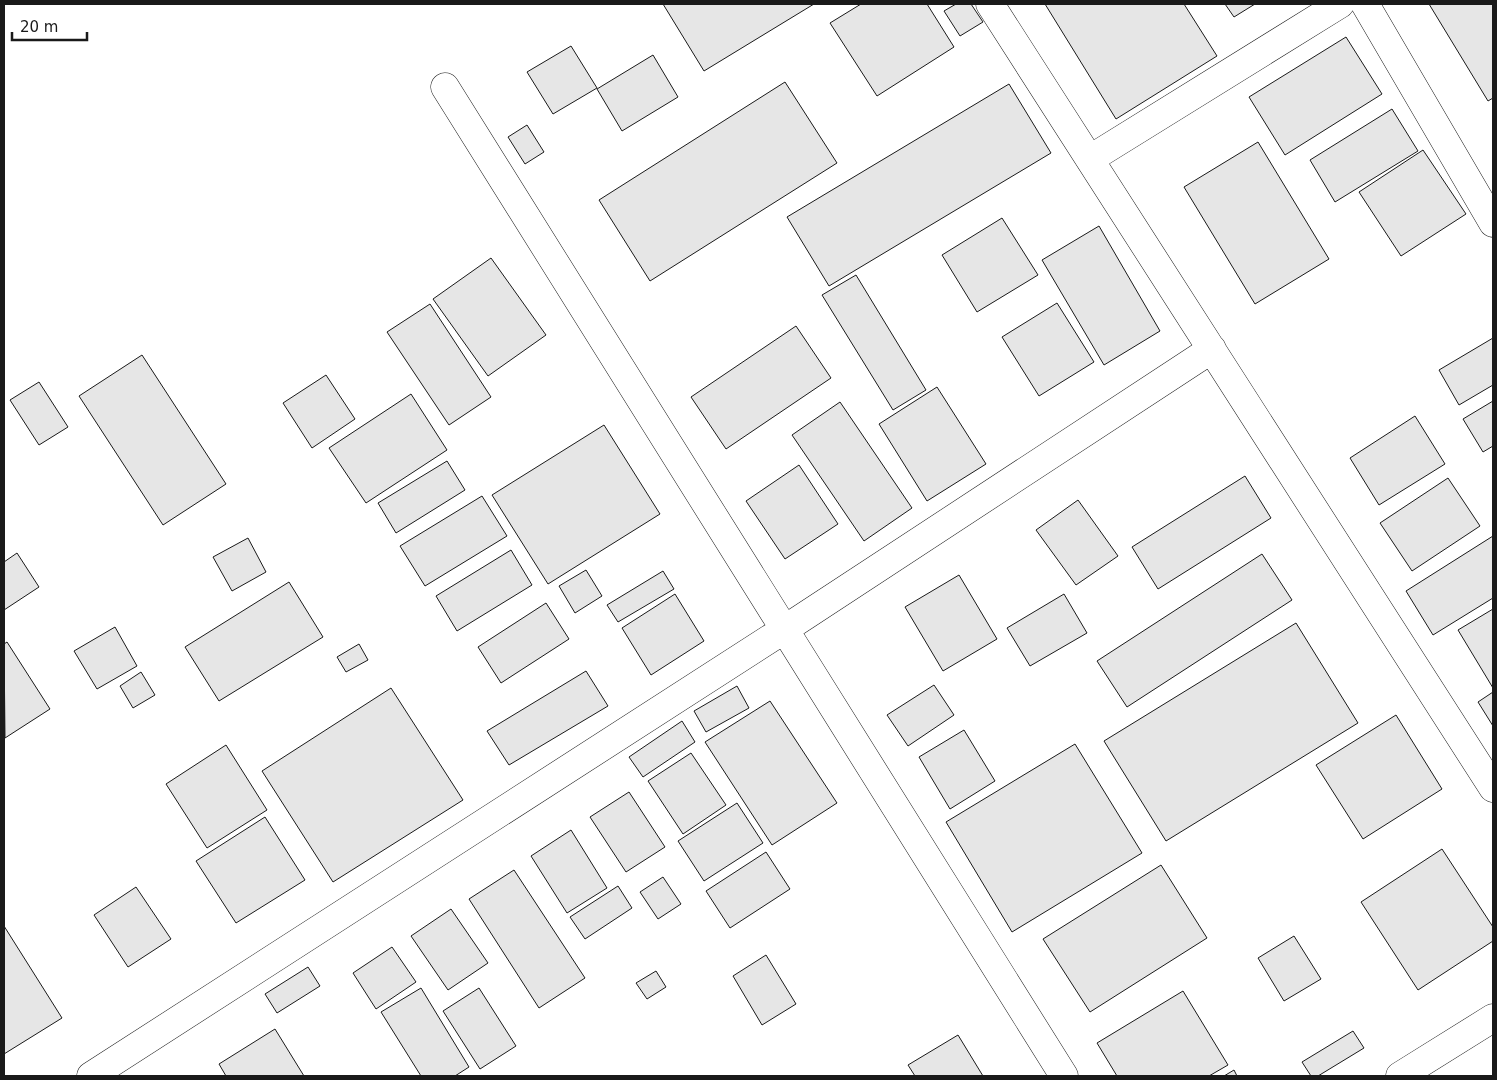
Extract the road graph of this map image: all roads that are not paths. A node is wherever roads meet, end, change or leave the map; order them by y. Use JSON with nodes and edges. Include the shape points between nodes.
{"nodes":[{"id":1,"x":990,"y":4,"type":"edge"},
{"id":2,"x":1340,"y":4,"type":"edge"},
{"id":3,"x":1365,"y":4,"type":"edge"},
{"id":4,"x":445,"y":87,"type":"dead end"},
{"id":5,"x":1090,"y":159,"type":"junction"},
{"id":6,"x":1493,"y":223,"type":"edge"},
{"id":7,"x":1212,"y":349,"type":"junction"},
{"id":8,"x":785,"y":629,"type":"junction"},
{"id":9,"x":1493,"y":788,"type":"edge"},
{"id":10,"x":1493,"y":1018,"type":"edge"},
{"id":11,"x":91,"y":1076,"type":"edge"},
{"id":12,"x":1064,"y":1076,"type":"edge"},
{"id":13,"x":1400,"y":1076,"type":"edge"}],
"edges":[{"from":1,"to":5,"type":"street"},
{"from":2,"to":5,"type":"street"},
{"from":3,"to":6,"type":"street"},
{"from":4,"to":8,"type":"street"},
{"from":5,"to":7,"type":"street"},
{"from":7,"to":8,"type":"street"},
{"from":7,"to":9,"type":"street"},
{"from":8,"to":11,"type":"street"},
{"from":8,"to":12,"type":"street"},
{"from":10,"to":13,"type":"street"}]}
